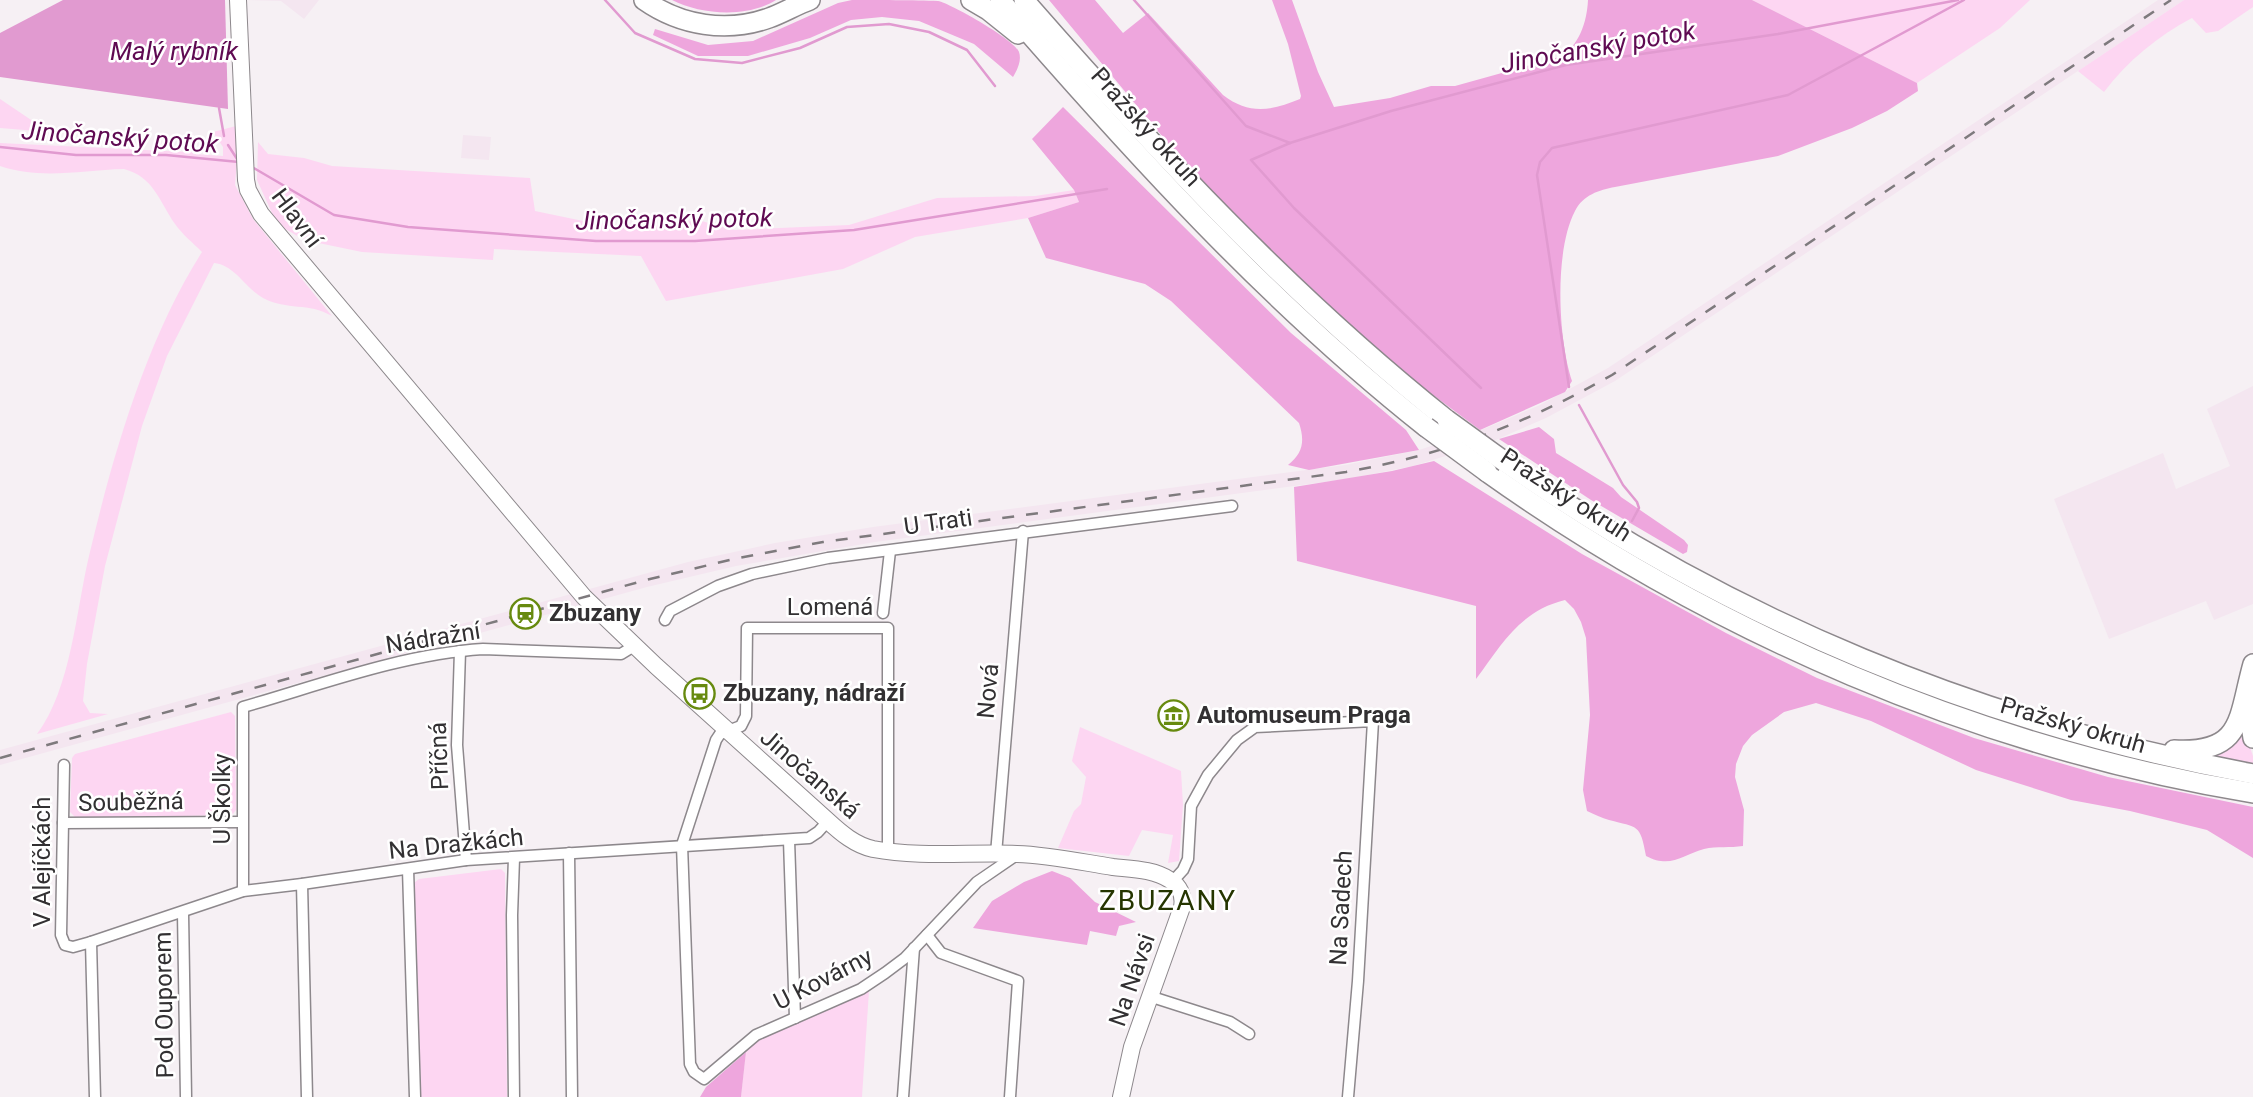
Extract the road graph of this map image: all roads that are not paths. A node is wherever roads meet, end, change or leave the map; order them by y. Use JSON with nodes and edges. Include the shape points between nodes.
{"nodes":[{"id":1,"x":238,"y":0,"type":"edge"},
{"id":2,"x":644,"y":0,"type":"edge"},
{"id":3,"x":971,"y":0,"type":"edge"},
{"id":4,"x":1000,"y":0,"type":"edge"},
{"id":5,"x":1024,"y":0,"type":"edge"},
{"id":6,"x":1034,"y":0,"type":"edge"},
{"id":7,"x":801,"y":2,"type":"edge"},
{"id":8,"x":1060,"y":41,"type":"junction"},
{"id":9,"x":1060,"y":68,"type":"junction"},
{"id":10,"x":1232,"y":506,"type":"dead end"},
{"id":11,"x":1023,"y":531,"type":"junction"},
{"id":12,"x":890,"y":551,"type":"junction"},
{"id":13,"x":564,"y":574,"type":"joint"},
{"id":14,"x":883,"y":613,"type":"dead end"},
{"id":15,"x":664,"y":620,"type":"dead end"},
{"id":16,"x":634,"y":646,"type":"junction"},
{"id":17,"x":460,"y":650,"type":"junction"},
{"id":18,"x":2253,"y":664,"type":"edge"},
{"id":19,"x":2253,"y":694,"type":"edge"},
{"id":20,"x":243,"y":707,"type":"joint"},
{"id":21,"x":728,"y":731,"type":"junction"},
{"id":22,"x":2253,"y":738,"type":"edge"},
{"id":23,"x":2128,"y":747,"type":"junction"},
{"id":24,"x":64,"y":765,"type":"dead end"},
{"id":25,"x":2253,"y":774,"type":"edge"},
{"id":26,"x":2253,"y":793,"type":"edge"},
{"id":27,"x":828,"y":821,"type":"junction"},
{"id":28,"x":242,"y":822,"type":"junction"},
{"id":29,"x":63,"y":823,"type":"junction"},
{"id":30,"x":789,"y":840,"type":"junction"},
{"id":31,"x":682,"y":845,"type":"junction"},
{"id":32,"x":888,"y":851,"type":"junction"},
{"id":33,"x":569,"y":853,"type":"junction"},
{"id":34,"x":996,"y":854,"type":"junction"},
{"id":35,"x":1018,"y":854,"type":"junction"},
{"id":36,"x":514,"y":858,"type":"junction"},
{"id":37,"x":466,"y":860,"type":"junction"},
{"id":38,"x":408,"y":869,"type":"junction"},
{"id":39,"x":1173,"y":881,"type":"junction"},
{"id":40,"x":302,"y":884,"type":"junction"},
{"id":41,"x":243,"y":891,"type":"junction"},
{"id":42,"x":183,"y":913,"type":"junction"},
{"id":43,"x":927,"y":935,"type":"junction"},
{"id":44,"x":91,"y":942,"type":"junction"},
{"id":45,"x":914,"y":948,"type":"junction"},
{"id":46,"x":1149,"y":996,"type":"junction"},
{"id":47,"x":795,"y":1018,"type":"junction"},
{"id":48,"x":1250,"y":1034,"type":"dead end"},
{"id":49,"x":95,"y":1097,"type":"edge"},
{"id":50,"x":186,"y":1097,"type":"edge"},
{"id":51,"x":307,"y":1097,"type":"edge"},
{"id":52,"x":415,"y":1097,"type":"edge"},
{"id":53,"x":514,"y":1097,"type":"edge"},
{"id":54,"x":572,"y":1097,"type":"edge"},
{"id":55,"x":903,"y":1097,"type":"edge"},
{"id":56,"x":1010,"y":1097,"type":"edge"},
{"id":57,"x":1121,"y":1097,"type":"edge"},
{"id":58,"x":1348,"y":1097,"type":"edge"}],
"edges":[{"from":1,"to":13,"type":"street","name":"Hlavní","via":[[248,190],[261,214]]},
{"from":2,"to":7,"type":"highway","via":[[684,21],[722,26],[758,22]]},
{"from":3,"to":9,"type":"highway"},
{"from":4,"to":9,"type":"highway","name":"Pražský okruh"},
{"from":5,"to":8,"type":"highway","name":"Pražský okruh"},
{"from":6,"to":8,"type":"highway"},
{"from":8,"to":23,"type":"highway","name":"Pražský okruh","bridge":true,"via":[[1275,271],[1447,420],[1577,512],[1658,561],[1808,637],[1968,700]]},
{"from":9,"to":26,"type":"highway","name":"Pražský okruh","bridge":true,"via":[[1175,196],[1354,368],[1426,427],[1566,526],[1749,629],[1942,711],[2037,742]]},
{"from":10,"to":11,"type":"street","name":"U Trati"},
{"from":11,"to":12,"type":"street","name":"U Trati"},
{"from":11,"to":34,"type":"street","name":"Nová"},
{"from":12,"to":14,"type":"street"},
{"from":12,"to":15,"type":"street","name":"U Trati","via":[[752,574],[670,611]]},
{"from":13,"to":16,"type":"street","name":"Jinočanská"},
{"from":16,"to":17,"type":"street","name":"Nádražní","via":[[621,654]]},
{"from":16,"to":21,"type":"street","name":"Jinočanská"},
{"from":17,"to":20,"type":"street","name":"Nádražní"},
{"from":17,"to":37,"type":"street","name":"Příčná","via":[[457,745]]},
{"from":18,"to":23,"type":"highway","via":[[2239,719],[2221,743],[2193,751]]},
{"from":19,"to":22,"type":"highway"},
{"from":20,"to":28,"type":"street","name":"U Školky"},
{"from":21,"to":27,"type":"street","name":"Jinočanská"},
{"from":21,"to":31,"type":"street","via":[[716,740]]},
{"from":21,"to":32,"type":"street","name":"Lomená","via":[[741,726],[746,716],[747,628],[888,628]]},
{"from":23,"to":25,"type":"highway","name":"Pražský okruh"},
{"from":24,"to":29,"type":"street","name":"V Alejíčkách"},
{"from":27,"to":30,"type":"street","name":"Na Dražkách","via":[[808,838]]},
{"from":27,"to":32,"type":"street","name":"Jinočanská","via":[[855,842]]},
{"from":28,"to":29,"type":"street","name":"Souběžná"},
{"from":28,"to":41,"type":"street","name":"U Školky"},
{"from":29,"to":44,"type":"street","name":"V Alejíčkách","via":[[61,935],[65,945],[73,947]]},
{"from":30,"to":31,"type":"street","name":"Na Dražkách"},
{"from":30,"to":47,"type":"street"},
{"from":31,"to":33,"type":"street","name":"Na Dražkách"},
{"from":31,"to":47,"type":"street","name":"U Kovárny","via":[[690,1064],[694,1072],[704,1079],[756,1035]]},
{"from":32,"to":34,"type":"street","name":"Jinočanská"},
{"from":33,"to":36,"type":"street","name":"Na Dražkách"},
{"from":33,"to":54,"type":"street"},
{"from":34,"to":35,"type":"street","name":"Jinočanská"},
{"from":35,"to":39,"type":"street","name":"Jinočanská","via":[[1150,872]]},
{"from":35,"to":43,"type":"street","name":"U Kovárny","via":[[977,882]]},
{"from":36,"to":37,"type":"street","name":"Na Dražkách"},
{"from":36,"to":53,"type":"street"},
{"from":37,"to":38,"type":"street","name":"Na Dražkách"},
{"from":38,"to":40,"type":"street","name":"Na Dražkách"},
{"from":38,"to":52,"type":"street"},
{"from":39,"to":46,"type":"street","name":"Na Návsi","via":[[1180,890],[1182,907]]},
{"from":39,"to":58,"type":"street","name":"Na Sadech","via":[[1188,859],[1191,806],[1208,775],[1237,740],[1255,727],[1373,721]]},
{"from":40,"to":41,"type":"street","name":"Na Dražkách"},
{"from":40,"to":51,"type":"street"},
{"from":41,"to":42,"type":"street","name":"Na Dražkách"},
{"from":42,"to":44,"type":"street","name":"Na Dražkách"},
{"from":42,"to":50,"type":"street","name":"Pod Ouporem"},
{"from":43,"to":45,"type":"street","name":"U Kovárny"},
{"from":43,"to":56,"type":"street","via":[[941,953],[1018,981]]},
{"from":44,"to":49,"type":"street"},
{"from":45,"to":47,"type":"street","name":"U Kovárny","via":[[861,989]]},
{"from":45,"to":55,"type":"street"},
{"from":46,"to":48,"type":"street","via":[[1230,1022]]},
{"from":46,"to":57,"type":"street","name":"Na Návsi"}]}
